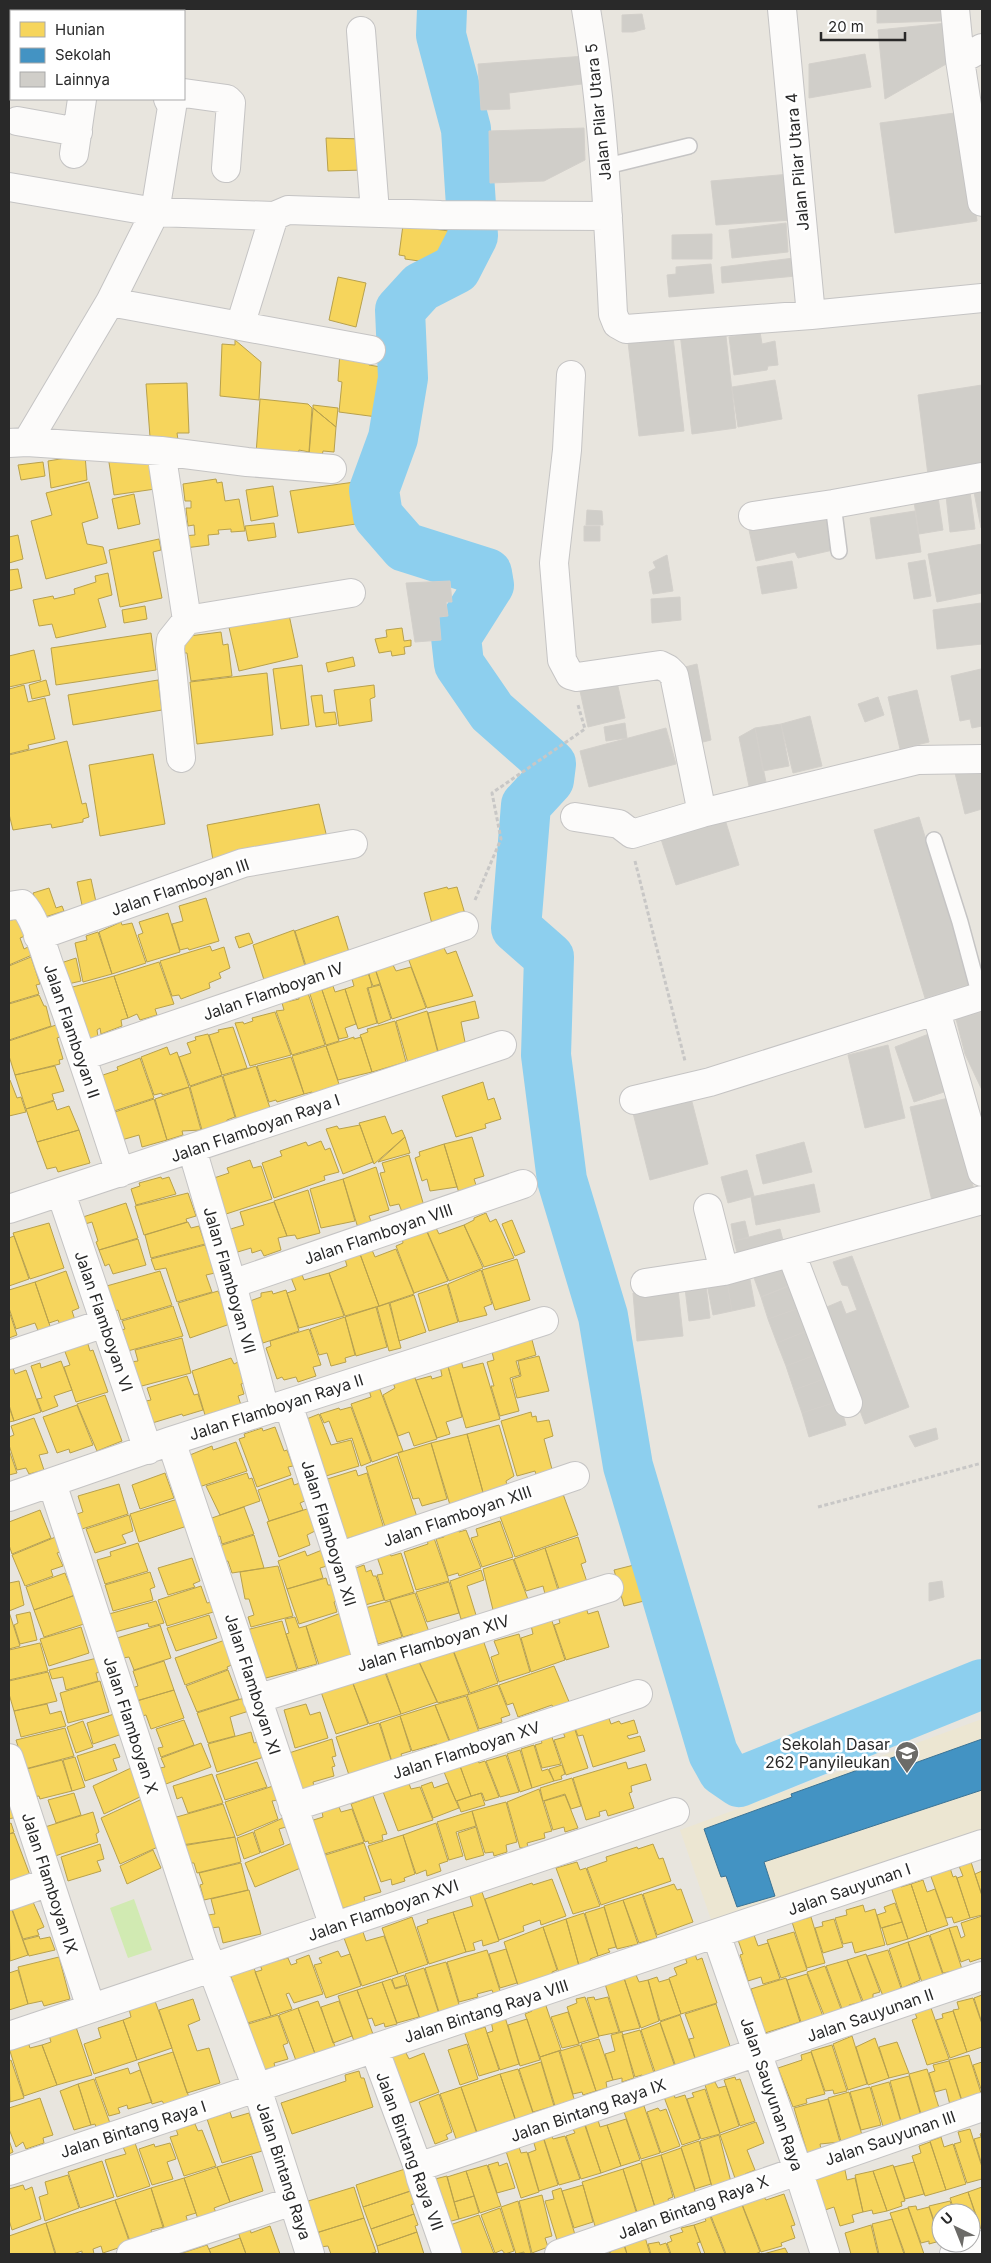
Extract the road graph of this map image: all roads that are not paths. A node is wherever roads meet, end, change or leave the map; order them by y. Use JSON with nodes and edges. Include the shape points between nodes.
{"nodes":[{"id":1,"x":586,"y":9,"type":"edge"},
{"id":2,"x":782,"y":9,"type":"edge"},
{"id":3,"x":955,"y":9,"type":"edge"},
{"id":4,"x":361,"y":31,"type":"dead end"},
{"id":5,"x":971,"y":54,"type":"edge"},
{"id":6,"x":185,"y":93,"type":"edge"},
{"id":7,"x":82,"y":100,"type":"edge"},
{"id":8,"x":168,"y":100,"type":"edge"},
{"id":9,"x":17,"y":122,"type":"dead end"},
{"id":10,"x":689,"y":146,"type":"dead end"},
{"id":11,"x":603,"y":167,"type":"junction"},
{"id":12,"x":226,"y":168,"type":"dead end"},
{"id":13,"x":9,"y":187,"type":"edge"},
{"id":14,"x":982,"y":202,"type":"edge"},
{"id":15,"x":155,"y":212,"type":"junction"},
{"id":16,"x":374,"y":212,"type":"junction"},
{"id":17,"x":274,"y":216,"type":"junction"},
{"id":18,"x":608,"y":216,"type":"junction"},
{"id":19,"x":982,"y":298,"type":"edge"},
{"id":20,"x":110,"y":302,"type":"junction"},
{"id":21,"x":811,"y":316,"type":"junction"},
{"id":22,"x":240,"y":326,"type":"junction"},
{"id":23,"x":372,"y":350,"type":"dead end"},
{"id":24,"x":571,"y":375,"type":"dead end"},
{"id":25,"x":18,"y":442,"type":"edge"},
{"id":26,"x":161,"y":451,"type":"junction"},
{"id":27,"x":332,"y":469,"type":"dead end"},
{"id":28,"x":982,"y":477,"type":"edge"},
{"id":29,"x":833,"y":504,"type":"junction"},
{"id":30,"x":754,"y":516,"type":"dead end"},
{"id":31,"x":839,"y":551,"type":"dead end"},
{"id":32,"x":350,"y":593,"type":"dead end"},
{"id":33,"x":187,"y":620,"type":"junction"},
{"id":34,"x":180,"y":758,"type":"dead end"},
{"id":35,"x":982,"y":759,"type":"edge"},
{"id":36,"x":702,"y":814,"type":"junction"},
{"id":37,"x":576,"y":817,"type":"dead end"},
{"id":38,"x":934,"y":840,"type":"dead end"},
{"id":39,"x":353,"y":844,"type":"dead end"},
{"id":40,"x":9,"y":906,"type":"edge"},
{"id":41,"x":464,"y":926,"type":"road end"},
{"id":42,"x":38,"y":936,"type":"junction"},
{"id":43,"x":981,"y":996,"type":"edge"},
{"id":44,"x":936,"y":1011,"type":"junction"},
{"id":45,"x":502,"y":1045,"type":"dead end"},
{"id":46,"x":83,"y":1056,"type":"junction"},
{"id":47,"x":634,"y":1100,"type":"dead end"},
{"id":48,"x":974,"y":1108,"type":"edge"},
{"id":49,"x":192,"y":1149,"type":"junction"},
{"id":50,"x":982,"y":1172,"type":"edge"},
{"id":51,"x":120,"y":1173,"type":"junction"},
{"id":52,"x":523,"y":1184,"type":"dead end"},
{"id":53,"x":61,"y":1193,"type":"junction"},
{"id":54,"x":982,"y":1200,"type":"edge"},
{"id":55,"x":708,"y":1208,"type":"dead end"},
{"id":56,"x":9,"y":1209,"type":"edge"},
{"id":57,"x":791,"y":1253,"type":"junction"},
{"id":58,"x":724,"y":1271,"type":"junction"},
{"id":59,"x":645,"y":1283,"type":"dead end"},
{"id":60,"x":232,"y":1284,"type":"junction"},
{"id":61,"x":544,"y":1320,"type":"dead end"},
{"id":62,"x":105,"y":1324,"type":"junction"},
{"id":63,"x":9,"y":1355,"type":"edge"},
{"id":64,"x":848,"y":1403,"type":"dead end"},
{"id":65,"x":277,"y":1407,"type":"junction"},
{"id":66,"x":160,"y":1445,"type":"junction"},
{"id":67,"x":575,"y":1476,"type":"dead end"},
{"id":68,"x":52,"y":1483,"type":"junction"},
{"id":69,"x":9,"y":1497,"type":"edge"},
{"id":70,"x":338,"y":1557,"type":"junction"},
{"id":71,"x":609,"y":1588,"type":"dead end"},
{"id":72,"x":368,"y":1663,"type":"junction"},
{"id":73,"x":638,"y":1694,"type":"dead end"},
{"id":74,"x":258,"y":1698,"type":"junction"},
{"id":75,"x":9,"y":1761,"type":"edge"},
{"id":76,"x":294,"y":1807,"type":"junction"},
{"id":77,"x":674,"y":1812,"type":"dead end"},
{"id":78,"x":982,"y":1844,"type":"edge"},
{"id":79,"x":49,"y":1882,"type":"junction"},
{"id":80,"x":9,"y":1896,"type":"edge"},
{"id":81,"x":334,"y":1927,"type":"junction"},
{"id":82,"x":716,"y":1934,"type":"junction"},
{"id":83,"x":211,"y":1968,"type":"junction"},
{"id":84,"x":982,"y":1976,"type":"edge"},
{"id":85,"x":91,"y":2008,"type":"junction"},
{"id":86,"x":9,"y":2036,"type":"edge"},
{"id":87,"x":374,"y":2048,"type":"junction"},
{"id":88,"x":758,"y":2053,"type":"junction"},
{"id":89,"x":257,"y":2088,"type":"junction"},
{"id":90,"x":982,"y":2107,"type":"edge"},
{"id":91,"x":418,"y":2167,"type":"junction"},
{"id":92,"x":798,"y":2170,"type":"junction"},
{"id":93,"x":9,"y":2171,"type":"edge"},
{"id":94,"x":293,"y":2201,"type":"junction"},
{"id":95,"x":982,"y":2245,"type":"edge"},
{"id":96,"x":131,"y":2254,"type":"edge"},
{"id":97,"x":310,"y":2254,"type":"edge"},
{"id":98,"x":447,"y":2254,"type":"edge"},
{"id":99,"x":559,"y":2254,"type":"edge"},
{"id":100,"x":825,"y":2254,"type":"edge"},
{"id":101,"x":954,"y":2254,"type":"edge"}],
"edges":[{"from":1,"to":11,"type":"street","name":"Jalan Pilar Utara 5","via":[[593,50]]},
{"from":2,"to":21,"type":"street","name":"Jalan Pilar Utara 4"},
{"from":3,"to":5,"type":"street","via":[[959,34]]},
{"from":4,"to":16,"type":"street"},
{"from":5,"to":14,"type":"street"},
{"from":6,"to":12,"type":"street","via":[[227,99],[231,103]]},
{"from":7,"to":9,"type":"street","via":[[76,143]]},
{"from":8,"to":15,"type":"street","via":[[172,107]]},
{"from":10,"to":11,"type":"lane"},
{"from":11,"to":18,"type":"street","name":"Jalan Pilar Utara 5"},
{"from":13,"to":15,"type":"street"},
{"from":15,"to":17,"type":"street"},
{"from":15,"to":20,"type":"street"},
{"from":16,"to":17,"type":"street","via":[[288,210]]},
{"from":16,"to":18,"type":"street"},
{"from":17,"to":22,"type":"street"},
{"from":18,"to":21,"type":"street","name":"Jalan Pilar Utara 5","via":[[613,314],[617,324],[626,329]]},
{"from":19,"to":21,"type":"street"},
{"from":20,"to":22,"type":"street"},
{"from":20,"to":25,"type":"street"},
{"from":22,"to":23,"type":"street"},
{"from":24,"to":36,"type":"street","via":[[568,450],[554,563],[562,660],[570,675],[585,677],[660,665],[674,675]]},
{"from":25,"to":26,"type":"street"},
{"from":26,"to":27,"type":"street"},
{"from":26,"to":33,"type":"street"},
{"from":28,"to":29,"type":"street"},
{"from":29,"to":30,"type":"street"},
{"from":29,"to":31,"type":"lane"},
{"from":32,"to":33,"type":"street"},
{"from":33,"to":34,"type":"street","via":[[171,640],[170,649]]},
{"from":35,"to":36,"type":"street","via":[[918,760]]},
{"from":36,"to":37,"type":"street","via":[[632,834],[619,824]]},
{"from":38,"to":43,"type":"lane"},
{"from":39,"to":42,"type":"street","name":"Jalan Flamboyan III","via":[[243,863]]},
{"from":40,"to":42,"type":"street","name":"Jalan Flamboyan II","via":[[22,904],[27,909]]},
{"from":41,"to":46,"type":"street","name":"Jalan Flamboyan IV"},
{"from":42,"to":46,"type":"street","name":"Jalan Flamboyan II"},
{"from":43,"to":44,"type":"street"},
{"from":44,"to":47,"type":"street","via":[[710,1082]]},
{"from":44,"to":48,"type":"street"},
{"from":45,"to":49,"type":"street","name":"Jalan Flamboyan Raya I"},
{"from":46,"to":51,"type":"street","name":"Jalan Flamboyan II"},
{"from":48,"to":50,"type":"street"},
{"from":49,"to":51,"type":"street","name":"Jalan Flamboyan Raya I"},
{"from":49,"to":60,"type":"street","name":"Jalan Flamboyan VII"},
{"from":51,"to":53,"type":"street","name":"Jalan Flamboyan Raya I"},
{"from":52,"to":60,"type":"street","name":"Jalan Flamboyan VIII"},
{"from":53,"to":56,"type":"street","name":"Jalan Flamboyan Raya I"},
{"from":53,"to":62,"type":"street","name":"Jalan Flamboyan VI"},
{"from":54,"to":57,"type":"street"},
{"from":55,"to":58,"type":"street"},
{"from":57,"to":58,"type":"street"},
{"from":57,"to":64,"type":"street"},
{"from":58,"to":59,"type":"street"},
{"from":60,"to":65,"type":"street","name":"Jalan Flamboyan VII"},
{"from":61,"to":65,"type":"street","name":"Jalan Flamboyan Raya II"},
{"from":62,"to":63,"type":"street"},
{"from":62,"to":66,"type":"street","name":"Jalan Flamboyan VI"},
{"from":65,"to":66,"type":"street","name":"Jalan Flamboyan Raya II"},
{"from":65,"to":70,"type":"street","name":"Jalan Flamboyan XII"},
{"from":66,"to":68,"type":"street","name":"Jalan Flamboyan Raya II"},
{"from":66,"to":74,"type":"street","name":"Jalan Flamboyan XI"},
{"from":67,"to":70,"type":"street","name":"Jalan Flamboyan XIII"},
{"from":68,"to":69,"type":"street","name":"Jalan Flamboyan Raya II"},
{"from":68,"to":83,"type":"street","name":"Jalan Flamboyan X"},
{"from":70,"to":72,"type":"street","name":"Jalan Flamboyan XII"},
{"from":71,"to":72,"type":"street","name":"Jalan Flamboyan XIV"},
{"from":72,"to":74,"type":"street","name":"Jalan Flamboyan XIV"},
{"from":73,"to":76,"type":"street","name":"Jalan Flamboyan XV"},
{"from":74,"to":76,"type":"street","name":"Jalan Flamboyan XI"},
{"from":75,"to":79,"type":"street","name":"Jalan Flamboyan IX"},
{"from":76,"to":81,"type":"street","name":"Jalan Flamboyan XI"},
{"from":77,"to":81,"type":"street","name":"Jalan Flamboyan XVI"},
{"from":78,"to":82,"type":"street","name":"Jalan Sauyunan I"},
{"from":79,"to":80,"type":"street"},
{"from":79,"to":85,"type":"street","name":"Jalan Flamboyan IX"},
{"from":81,"to":83,"type":"street","name":"Jalan Flamboyan XVI"},
{"from":82,"to":87,"type":"street","name":"Jalan Bintang Raya VIII"},
{"from":82,"to":88,"type":"street","name":"Jalan Sauyunan Raya"},
{"from":83,"to":85,"type":"street","name":"Jalan Flamboyan XVI"},
{"from":83,"to":89,"type":"street","name":"Jalan Flamboyan X"},
{"from":84,"to":88,"type":"street","name":"Jalan Sauyunan II"},
{"from":85,"to":86,"type":"street","name":"Jalan Flamboyan XVI"},
{"from":87,"to":89,"type":"street","name":"Jalan Bintang Raya VIII"},
{"from":87,"to":91,"type":"street","name":"Jalan Bintang Raya VII"},
{"from":88,"to":91,"type":"street","name":"Jalan Bintang Raya IX"},
{"from":88,"to":92,"type":"street","name":"Jalan Sauyunan Raya"},
{"from":89,"to":93,"type":"street","name":"Jalan Bintang Raya I"},
{"from":89,"to":94,"type":"street","name":"Jalan Bintang Raya"},
{"from":90,"to":92,"type":"street","name":"Jalan Sauyunan III"},
{"from":91,"to":98,"type":"street","name":"Jalan Bintang Raya VII"},
{"from":92,"to":99,"type":"street","name":"Jalan Bintang Raya X"},
{"from":92,"to":100,"type":"street","name":"Jalan Sauyunan Raya"},
{"from":94,"to":96,"type":"street"},
{"from":94,"to":97,"type":"street","name":"Jalan Bintang Raya"},
{"from":95,"to":101,"type":"street"}]}
